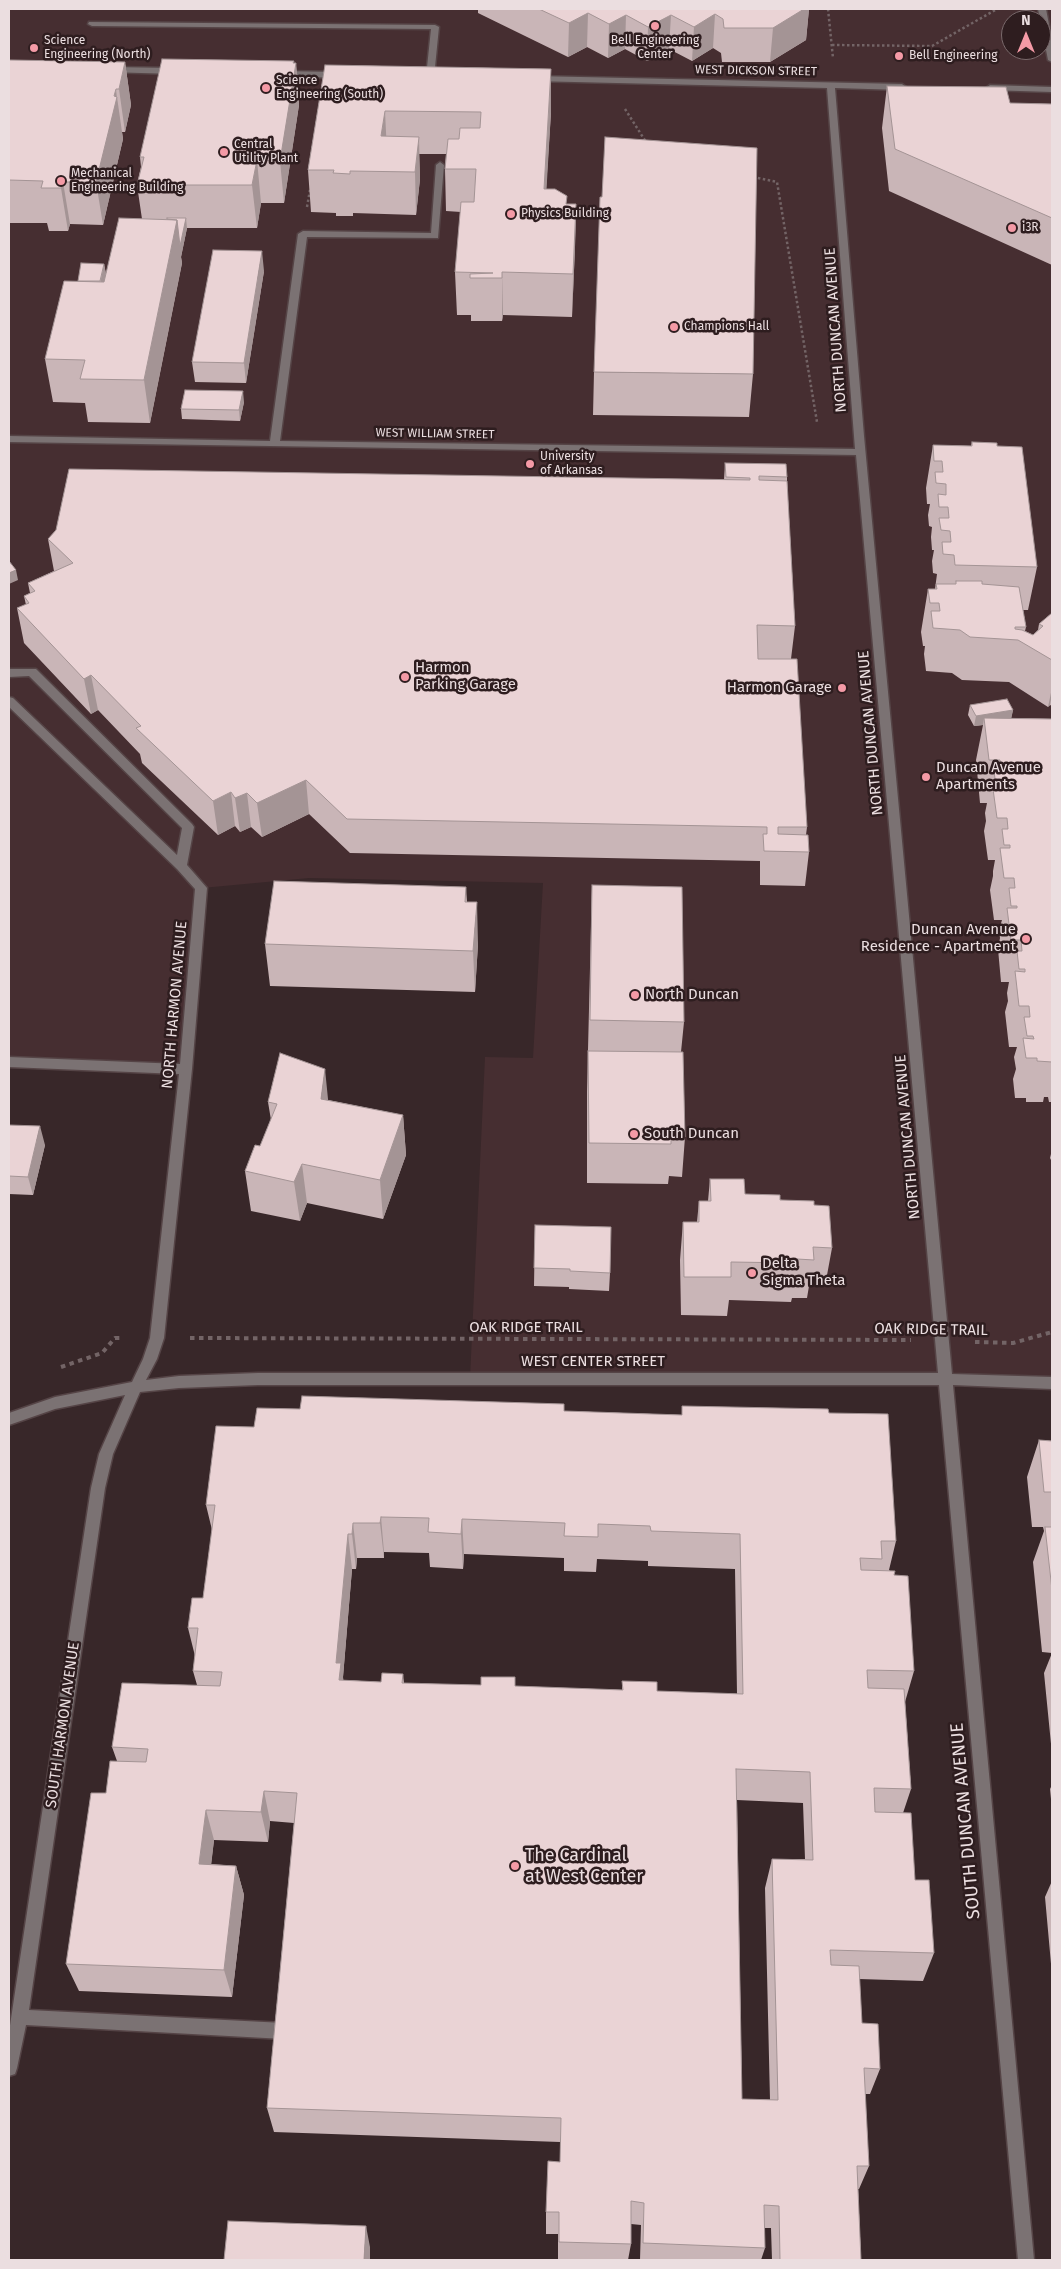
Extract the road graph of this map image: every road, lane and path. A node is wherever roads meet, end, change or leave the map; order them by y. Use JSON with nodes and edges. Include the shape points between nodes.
{"nodes":[{"id":1,"x":828,"y":9,"type":"edge"},
{"id":2,"x":998,"y":9,"type":"edge"},
{"id":3,"x":1042,"y":9,"type":"edge"},
{"id":4,"x":92,"y":24,"type":"dead end"},
{"id":5,"x":832,"y":45,"type":"junction"},
{"id":6,"x":1052,"y":60,"type":"edge"},
{"id":7,"x":834,"y":61,"type":"dead end"},
{"id":8,"x":104,"y":70,"type":"edge"},
{"id":9,"x":181,"y":72,"type":"edge"},
{"id":10,"x":267,"y":74,"type":"edge"},
{"id":11,"x":353,"y":75,"type":"edge"},
{"id":12,"x":420,"y":77,"type":"edge"},
{"id":13,"x":430,"y":77,"type":"junction"},
{"id":14,"x":440,"y":77,"type":"edge"},
{"id":15,"x":529,"y":79,"type":"edge"},
{"id":16,"x":831,"y":85,"type":"junction"},
{"id":17,"x":909,"y":87,"type":"edge"},
{"id":18,"x":978,"y":88,"type":"edge"},
{"id":19,"x":1052,"y":90,"type":"edge"},
{"id":20,"x":624,"y":107,"type":"dead end"},
{"id":21,"x":650,"y":148,"type":"edge"},
{"id":22,"x":440,"y":165,"type":"dead end"},
{"id":23,"x":748,"y":177,"type":"edge"},
{"id":24,"x":310,"y":187,"type":"edge"},
{"id":25,"x":303,"y":234,"type":"junction"},
{"id":26,"x":817,"y":425,"type":"dead end"},
{"id":27,"x":9,"y":438,"type":"edge"},
{"id":28,"x":275,"y":443,"type":"junction"},
{"id":29,"x":860,"y":452,"type":"junction"},
{"id":30,"x":9,"y":673,"type":"edge"},
{"id":31,"x":9,"y":701,"type":"edge"},
{"id":32,"x":181,"y":866,"type":"junction"},
{"id":33,"x":9,"y":1062,"type":"edge"},
{"id":34,"x":186,"y":1069,"type":"junction"},
{"id":35,"x":1052,"y":1332,"type":"edge"},
{"id":36,"x":157,"y":1338,"type":"junction"},
{"id":37,"x":942,"y":1340,"type":"junction"},
{"id":38,"x":53,"y":1370,"type":"dead end"},
{"id":39,"x":944,"y":1378,"type":"junction"},
{"id":40,"x":1052,"y":1384,"type":"edge"},
{"id":41,"x":134,"y":1386,"type":"junction"},
{"id":42,"x":9,"y":1419,"type":"edge"},
{"id":43,"x":20,"y":2017,"type":"junction"},
{"id":44,"x":284,"y":2030,"type":"edge"},
{"id":45,"x":9,"y":2068,"type":"edge"},
{"id":46,"x":1026,"y":2260,"type":"edge"}],
"edges":[{"from":1,"to":5,"type":"path"},
{"from":2,"to":5,"type":"path","via":[[932,46]]},
{"from":3,"to":6,"type":"street"},
{"from":4,"to":13,"type":"street","via":[[435,27]]},
{"from":5,"to":7,"type":"path"},
{"from":8,"to":9,"type":"street"},
{"from":10,"to":11,"type":"street"},
{"from":12,"to":13,"type":"street"},
{"from":13,"to":14,"type":"street"},
{"from":15,"to":16,"type":"street","name":"WEST DICKSON STREET"},
{"from":16,"to":17,"type":"street","name":"WEST DICKSON STREET"},
{"from":16,"to":29,"type":"street","name":"NORTH DUNCAN AVENUE"},
{"from":18,"to":19,"type":"street"},
{"from":20,"to":21,"type":"path"},
{"from":22,"to":25,"type":"street","via":[[435,236]]},
{"from":23,"to":26,"type":"path","via":[[778,182]]},
{"from":24,"to":25,"type":"path"},
{"from":25,"to":28,"type":"street"},
{"from":27,"to":28,"type":"street","name":"WEST WILLIAM STREET"},
{"from":28,"to":29,"type":"street","name":"WEST WILLIAM STREET"},
{"from":29,"to":37,"type":"street","name":"NORTH DUNCAN AVENUE"},
{"from":30,"to":32,"type":"street","via":[[32,672],[188,827]]},
{"from":31,"to":32,"type":"street","name":"NORTH HARMON AVENUE"},
{"from":32,"to":34,"type":"street","name":"NORTH HARMON AVENUE","via":[[201,888]]},
{"from":33,"to":34,"type":"street"},
{"from":34,"to":36,"type":"street","name":"NORTH HARMON AVENUE"},
{"from":35,"to":37,"type":"path","name":"OAK RIDGE TRAIL","via":[[1013,1343]]},
{"from":36,"to":37,"type":"path","name":"OAK RIDGE TRAIL"},
{"from":36,"to":38,"type":"path","name":"OAK RIDGE TRAIL","via":[[115,1338],[102,1352]]},
{"from":36,"to":41,"type":"street","name":"NORTH HARMON AVENUE","via":[[150,1359]]},
{"from":37,"to":39,"type":"street","name":"NORTH DUNCAN AVENUE"},
{"from":39,"to":40,"type":"street","name":"WEST CENTER STREET"},
{"from":39,"to":41,"type":"street","name":"WEST CENTER STREET","via":[[268,1379]]},
{"from":39,"to":46,"type":"street","name":"SOUTH DUNCAN AVENUE"},
{"from":41,"to":42,"type":"street","name":"WEST CENTER STREET","via":[[55,1404]]},
{"from":41,"to":43,"type":"street","name":"SOUTH HARMON AVENUE","via":[[106,1454],[98,1488]]},
{"from":43,"to":44,"type":"street"},
{"from":43,"to":45,"type":"street","name":"SOUTH HARMON AVENUE"}]}
